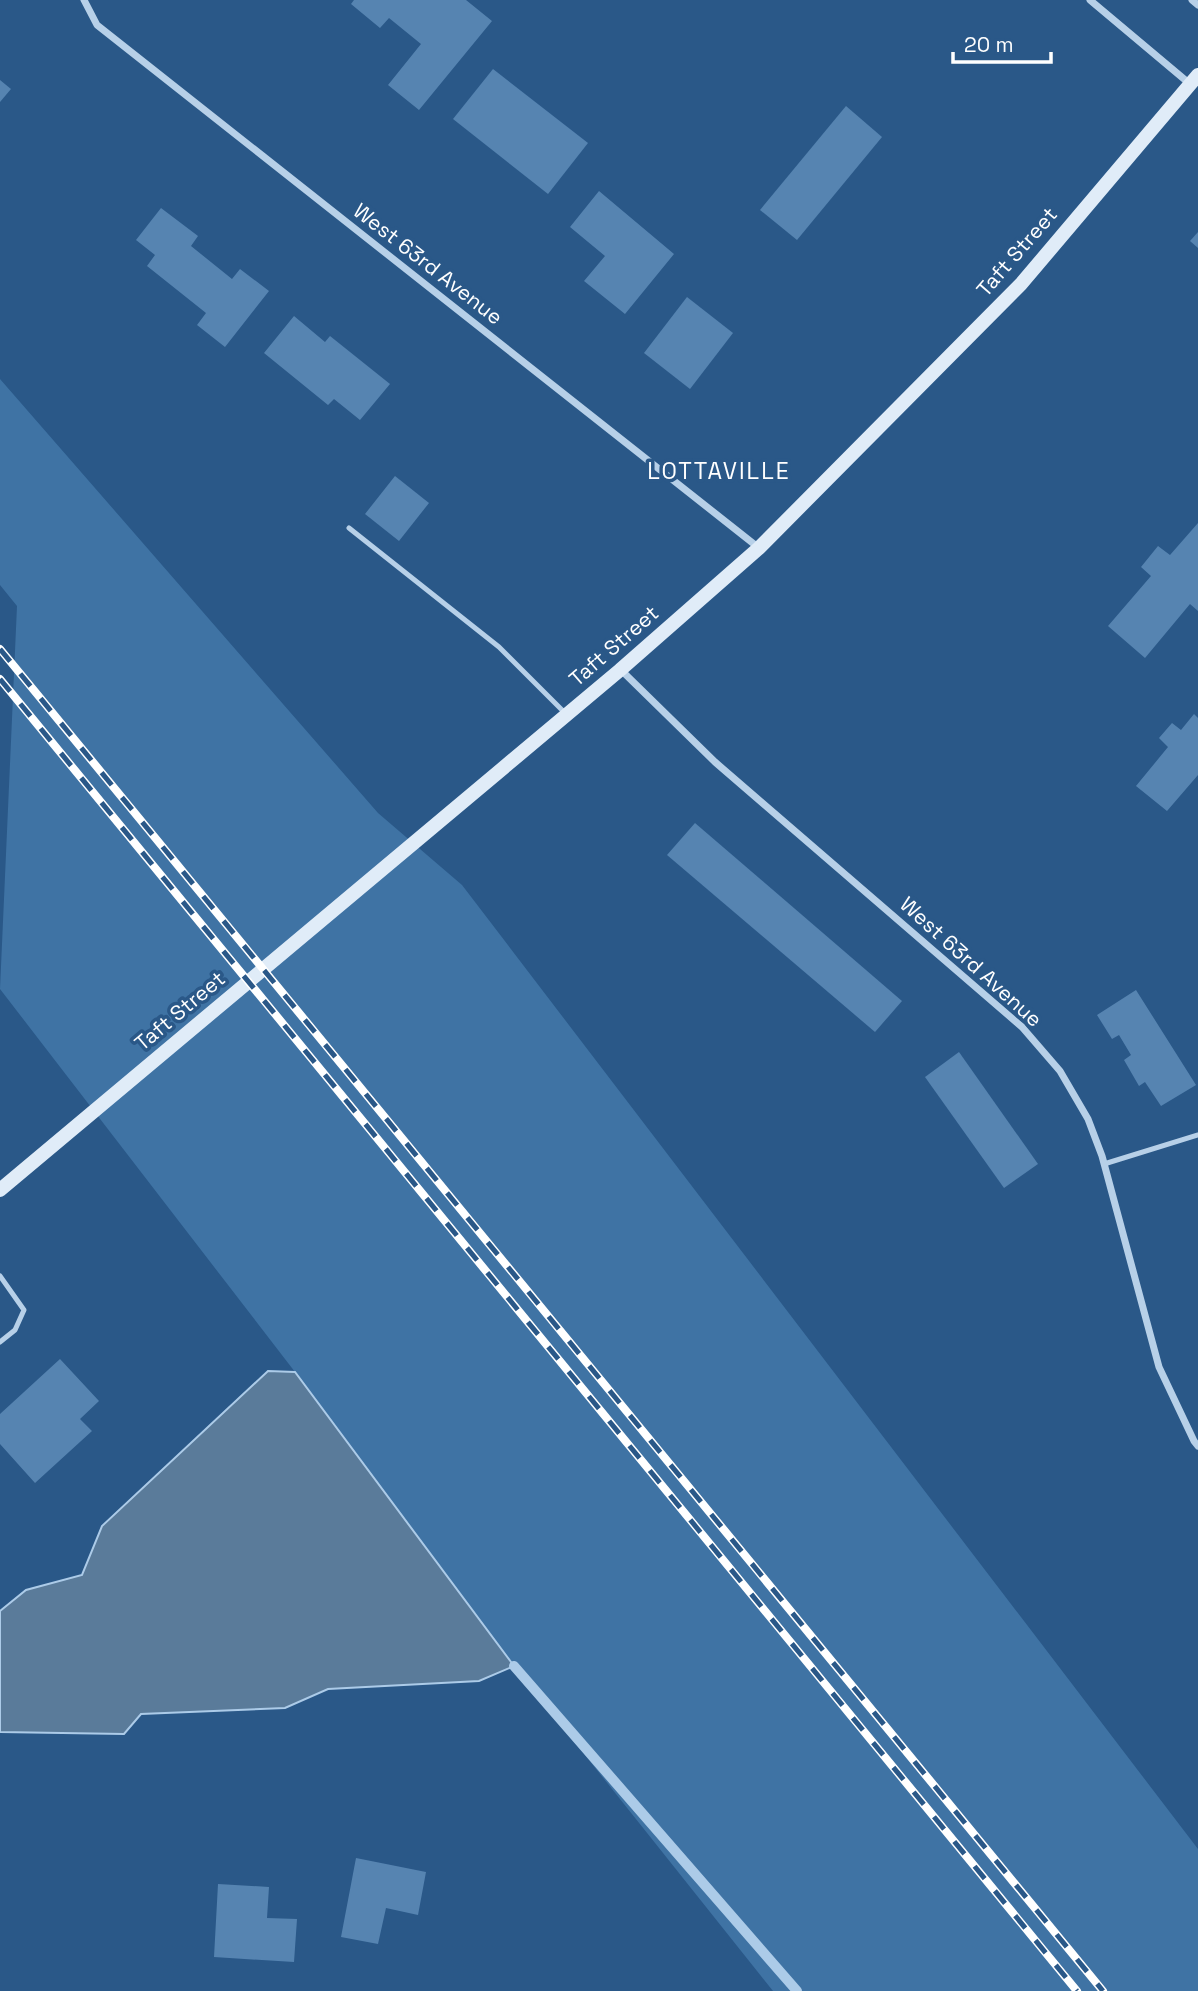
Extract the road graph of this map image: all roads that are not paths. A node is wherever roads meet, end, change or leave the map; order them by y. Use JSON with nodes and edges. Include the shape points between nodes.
{"nodes":[{"id":1,"x":84,"y":0,"type":"edge"},
{"id":2,"x":1090,"y":0,"type":"edge"},
{"id":3,"x":1192,"y":0,"type":"edge"},
{"id":4,"x":1198,"y":5,"type":"edge"},
{"id":5,"x":1194,"y":79,"type":"edge"},
{"id":6,"x":349,"y":528,"type":"dead end"},
{"id":7,"x":759,"y":548,"type":"junction"},
{"id":8,"x":620,"y":670,"type":"junction"},
{"id":9,"x":566,"y":715,"type":"junction"},
{"id":10,"x":1198,"y":1135,"type":"edge"},
{"id":11,"x":1104,"y":1164,"type":"junction"},
{"id":12,"x":0,"y":1190,"type":"edge"},
{"id":13,"x":0,"y":1276,"type":"edge"},
{"id":14,"x":0,"y":1342,"type":"edge"},
{"id":15,"x":1198,"y":1446,"type":"edge"}],
"edges":[{"from":1,"to":7,"type":"street","name":"West 63rd Avenue","via":[[97,25]]},
{"from":2,"to":5,"type":"street"},
{"from":3,"to":4,"type":"street"},
{"from":5,"to":7,"type":"main road","name":"Taft Street","via":[[1020,284]]},
{"from":6,"to":9,"type":"lane","via":[[499,647]]},
{"from":7,"to":8,"type":"main road","name":"Taft Street"},
{"from":8,"to":9,"type":"main road","name":"Taft Street"},
{"from":8,"to":11,"type":"street","name":"West 63rd Avenue","via":[[715,762],[1022,1027],[1060,1071],[1088,1119]]},
{"from":9,"to":12,"type":"main road","name":"Taft Street"},
{"from":10,"to":11,"type":"lane"},
{"from":11,"to":15,"type":"street","name":"West 63rd Avenue","via":[[1159,1367]]},
{"from":13,"to":14,"type":"lane","via":[[24,1310],[15,1330]]}]}
